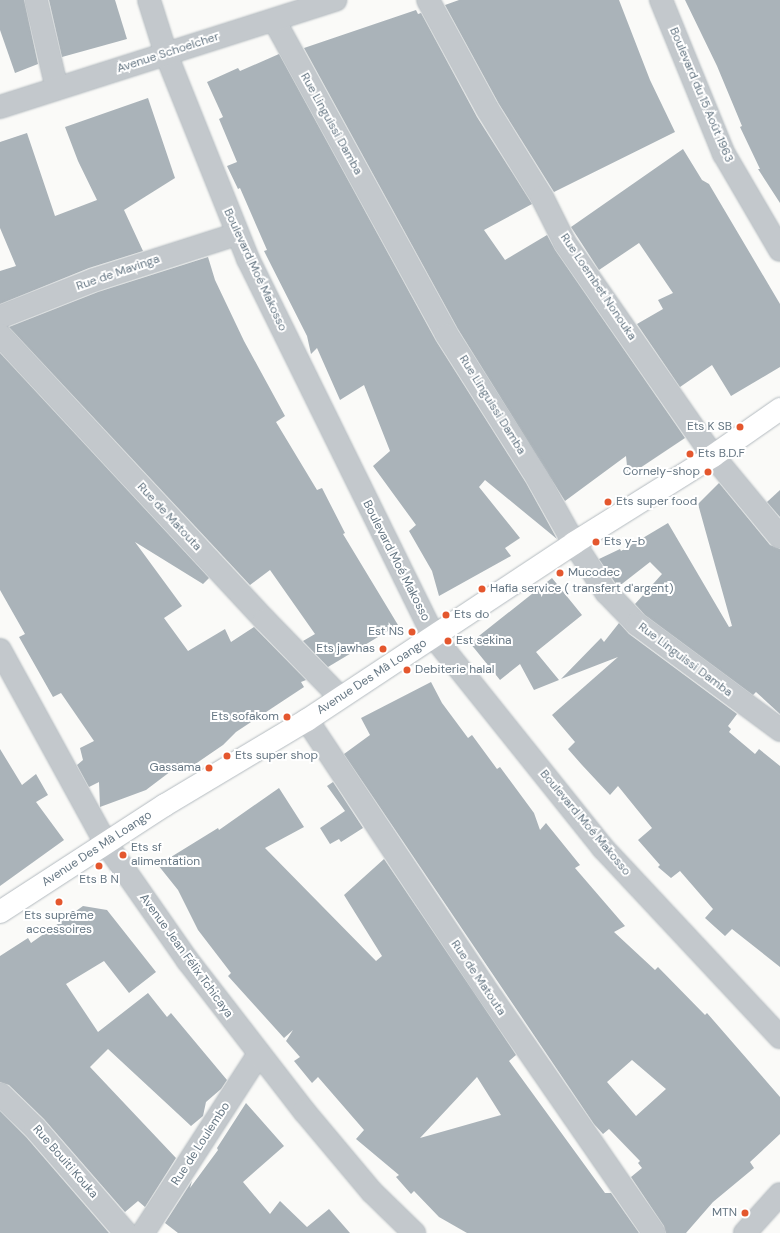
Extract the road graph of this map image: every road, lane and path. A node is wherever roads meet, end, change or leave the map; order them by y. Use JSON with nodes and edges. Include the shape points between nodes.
{"nodes":[{"id":1,"x":36,"y":0,"type":"edge"},
{"id":2,"x":149,"y":0,"type":"edge"},
{"id":3,"x":335,"y":0,"type":"edge"},
{"id":4,"x":428,"y":0,"type":"edge"},
{"id":5,"x":661,"y":0,"type":"edge"},
{"id":6,"x":274,"y":20,"type":"junction"},
{"id":7,"x":166,"y":54,"type":"junction"},
{"id":8,"x":57,"y":89,"type":"junction"},
{"id":9,"x":0,"y":107,"type":"edge"},
{"id":10,"x":237,"y":234,"type":"junction"},
{"id":11,"x":780,"y":250,"type":"edge"},
{"id":12,"x":0,"y":317,"type":"edge"},
{"id":13,"x":0,"y":335,"type":"edge"},
{"id":14,"x":780,"y":410,"type":"edge"},
{"id":15,"x":713,"y":456,"type":"junction"},
{"id":16,"x":780,"y":537,"type":"edge"},
{"id":17,"x":574,"y":543,"type":"junction"},
{"id":18,"x":434,"y":637,"type":"junction"},
{"id":19,"x":0,"y":650,"type":"edge"},
{"id":20,"x":340,"y":698,"type":"junction"},
{"id":21,"x":307,"y":720,"type":"junction"},
{"id":22,"x":780,"y":730,"type":"edge"},
{"id":23,"x":105,"y":842,"type":"junction"},
{"id":24,"x":0,"y":912,"type":"edge"},
{"id":25,"x":780,"y":1037,"type":"edge"},
{"id":26,"x":258,"y":1055,"type":"junction"},
{"id":27,"x":0,"y":1094,"type":"edge"},
{"id":28,"x":780,"y":1194,"type":"edge"},
{"id":29,"x":126,"y":1233,"type":"edge"},
{"id":30,"x":143,"y":1233,"type":"edge"},
{"id":31,"x":414,"y":1233,"type":"edge"},
{"id":32,"x":654,"y":1233,"type":"edge"},
{"id":33,"x":745,"y":1233,"type":"edge"}],
"edges":[{"from":1,"to":8,"type":"street"},
{"from":2,"to":7,"type":"street","name":"Boulevard Moé Makosso"},
{"from":3,"to":6,"type":"street","name":"Avenue Schoelcher"},
{"from":4,"to":15,"type":"street","name":"Rue Loembet Nonouka","via":[[488,110],[542,196],[565,242]]},
{"from":5,"to":11,"type":"street","name":"Boulevard du 15 Août 1963","via":[[724,154]]},
{"from":6,"to":7,"type":"street","name":"Avenue Schoelcher"},
{"from":6,"to":17,"type":"street","name":"Rue Linguissi Damba","via":[[447,335],[537,477]]},
{"from":7,"to":8,"type":"street","name":"Avenue Schoelcher"},
{"from":7,"to":10,"type":"street","name":"Boulevard Moé Makosso"},
{"from":8,"to":9,"type":"street","name":"Avenue Schoelcher"},
{"from":10,"to":12,"type":"street","name":"Rue de Mavinga","via":[[94,280]]},
{"from":10,"to":18,"type":"street","name":"Boulevard Moé Makosso"},
{"from":13,"to":20,"type":"street","name":"Rue de Matouta","via":[[259,615]]},
{"from":14,"to":15,"type":"main road","name":"Avenue Des Mâ Loango"},
{"from":15,"to":16,"type":"street","name":"Rue Loembet Nonouka"},
{"from":15,"to":17,"type":"main road","name":"Avenue Des Mâ Loango"},
{"from":17,"to":18,"type":"main road","name":"Avenue Des Mâ Loango"},
{"from":17,"to":22,"type":"street","name":"Rue Linguissi Damba","via":[[606,592],[637,624]]},
{"from":18,"to":20,"type":"main road","name":"Avenue Des Mâ Loango"},
{"from":18,"to":25,"type":"street","name":"Boulevard Moé Makosso","via":[[603,848]]},
{"from":19,"to":23,"type":"street","name":"Avenue Jean Félix Tchicaya"},
{"from":20,"to":21,"type":"main road","name":"Avenue Des Mâ Loango"},
{"from":21,"to":23,"type":"main road","name":"Avenue Des Mâ Loango"},
{"from":21,"to":32,"type":"street","name":"Rue de Matouta","via":[[483,985]]},
{"from":23,"to":24,"type":"main road","name":"Avenue Des Mâ Loango"},
{"from":23,"to":26,"type":"street","name":"Avenue Jean Félix Tchicaya"},
{"from":26,"to":30,"type":"street","name":"Rue de Loulembo"},
{"from":26,"to":31,"type":"street","name":"Avenue Jean Félix Tchicaya","via":[[372,1192]]},
{"from":27,"to":29,"type":"street","name":"Rue Bouiti Kouka","via":[[35,1128]]},
{"from":28,"to":33,"type":"street"}]}
